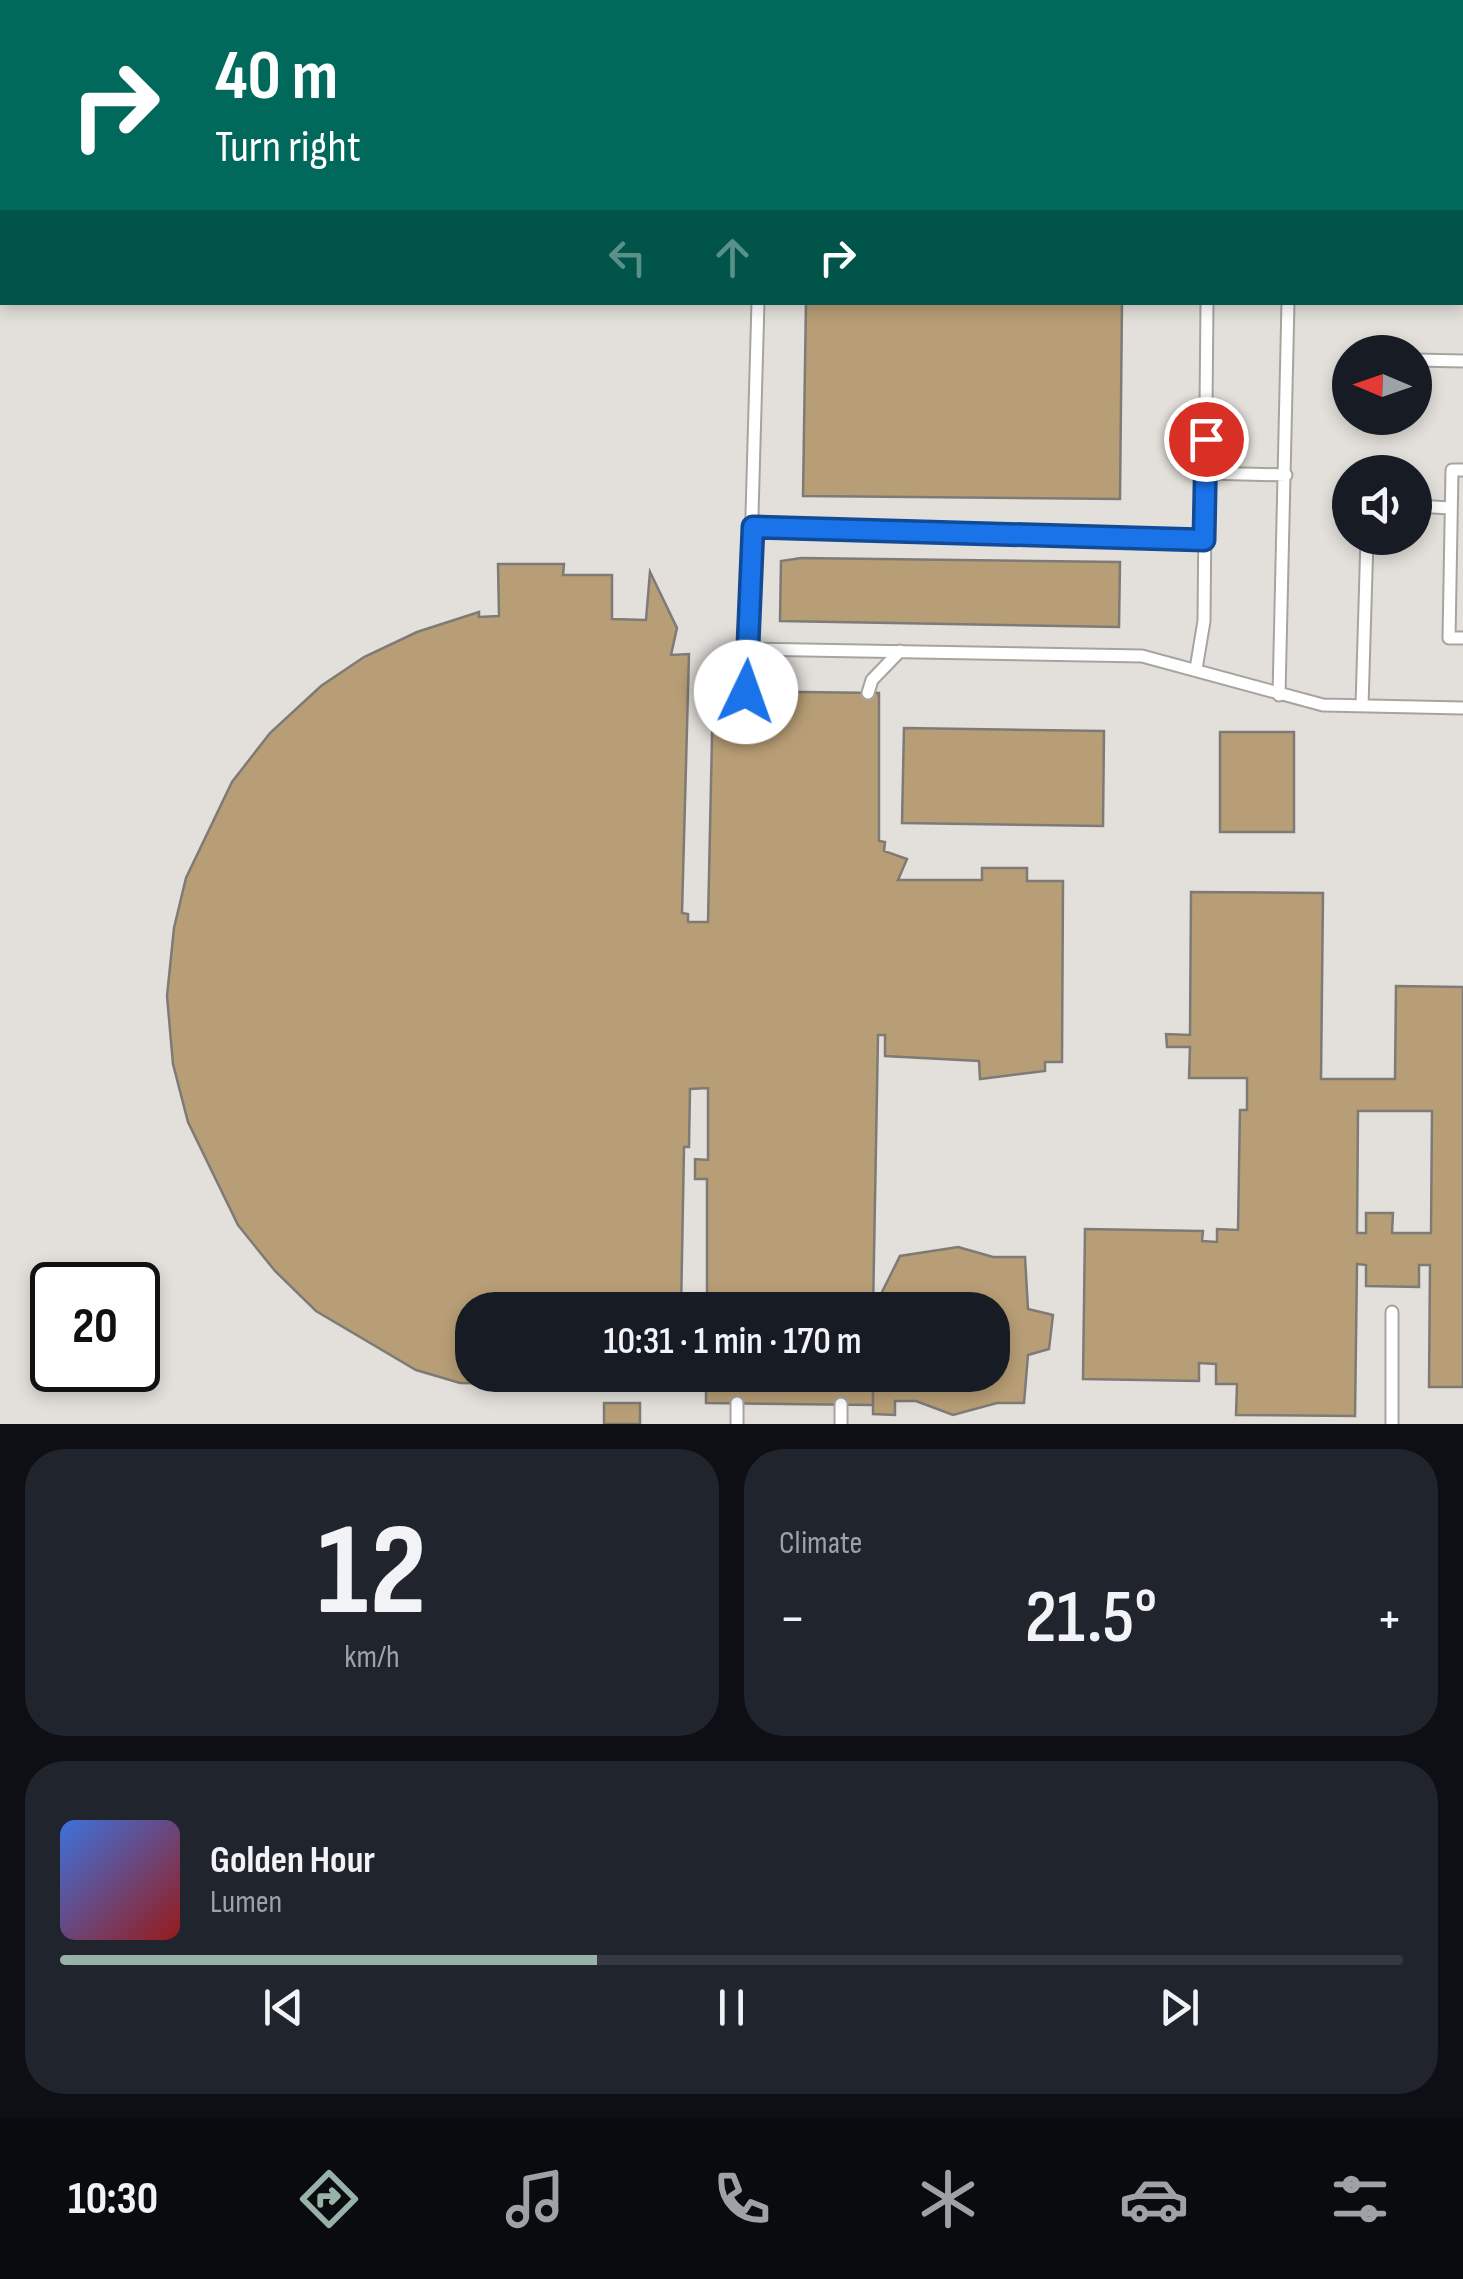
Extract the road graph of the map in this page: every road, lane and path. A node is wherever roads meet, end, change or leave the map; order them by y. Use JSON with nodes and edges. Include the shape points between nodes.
{"nodes":[{"id":1,"x":758,"y":305,"type":"edge"},
{"id":2,"x":1207,"y":305,"type":"edge"},
{"id":3,"x":1288,"y":305,"type":"edge"},
{"id":4,"x":1432,"y":360,"type":"edge"},
{"id":5,"x":1463,"y":360,"type":"edge"},
{"id":6,"x":1463,"y":470,"type":"edge"},
{"id":7,"x":1206,"y":473,"type":"junction"},
{"id":8,"x":1286,"y":476,"type":"junction"},
{"id":9,"x":1432,"y":507,"type":"edge"},
{"id":10,"x":1451,"y":508,"type":"junction"},
{"id":11,"x":753,"y":527,"type":"junction"},
{"id":12,"x":1204,"y":540,"type":"junction"},
{"id":13,"x":1366,"y":555,"type":"edge"},
{"id":14,"x":1463,"y":638,"type":"edge"},
{"id":15,"x":748,"y":650,"type":"junction"},
{"id":16,"x":900,"y":652,"type":"junction"},
{"id":17,"x":1196,"y":669,"type":"junction"},
{"id":18,"x":746,"y":692,"type":"dead end"},
{"id":19,"x":868,"y":693,"type":"dead end"},
{"id":20,"x":1279,"y":695,"type":"junction"},
{"id":21,"x":1362,"y":706,"type":"junction"},
{"id":22,"x":1463,"y":708,"type":"edge"},
{"id":23,"x":1392,"y":1312,"type":"dead end"},
{"id":24,"x":738,"y":1403,"type":"dead end"},
{"id":25,"x":841,"y":1404,"type":"dead end"},
{"id":26,"x":737,"y":1424,"type":"edge"},
{"id":27,"x":841,"y":1424,"type":"edge"},
{"id":28,"x":1392,"y":1424,"type":"edge"}],
"edges":[{"from":1,"to":11,"type":"lane"},
{"from":2,"to":7,"type":"lane"},
{"from":3,"to":8,"type":"lane"},
{"from":4,"to":5,"type":"lane"},
{"from":6,"to":10,"type":"lane","via":[[1452,470]]},
{"from":7,"to":8,"type":"lane"},
{"from":7,"to":12,"type":"lane"},
{"from":8,"to":20,"type":"lane"},
{"from":9,"to":10,"type":"lane"},
{"from":10,"to":14,"type":"lane","via":[[1449,638]]},
{"from":11,"to":12,"type":"lane"},
{"from":11,"to":15,"type":"lane"},
{"from":12,"to":17,"type":"lane","via":[[1204,622]]},
{"from":13,"to":21,"type":"lane"},
{"from":15,"to":16,"type":"lane"},
{"from":15,"to":18,"type":"lane"},
{"from":16,"to":17,"type":"lane","via":[[1142,656]]},
{"from":16,"to":19,"type":"lane"},
{"from":17,"to":20,"type":"lane"},
{"from":20,"to":21,"type":"lane"},
{"from":21,"to":22,"type":"lane"},
{"from":23,"to":28,"type":"lane"},
{"from":24,"to":26,"type":"lane"},
{"from":25,"to":27,"type":"lane"}]}
